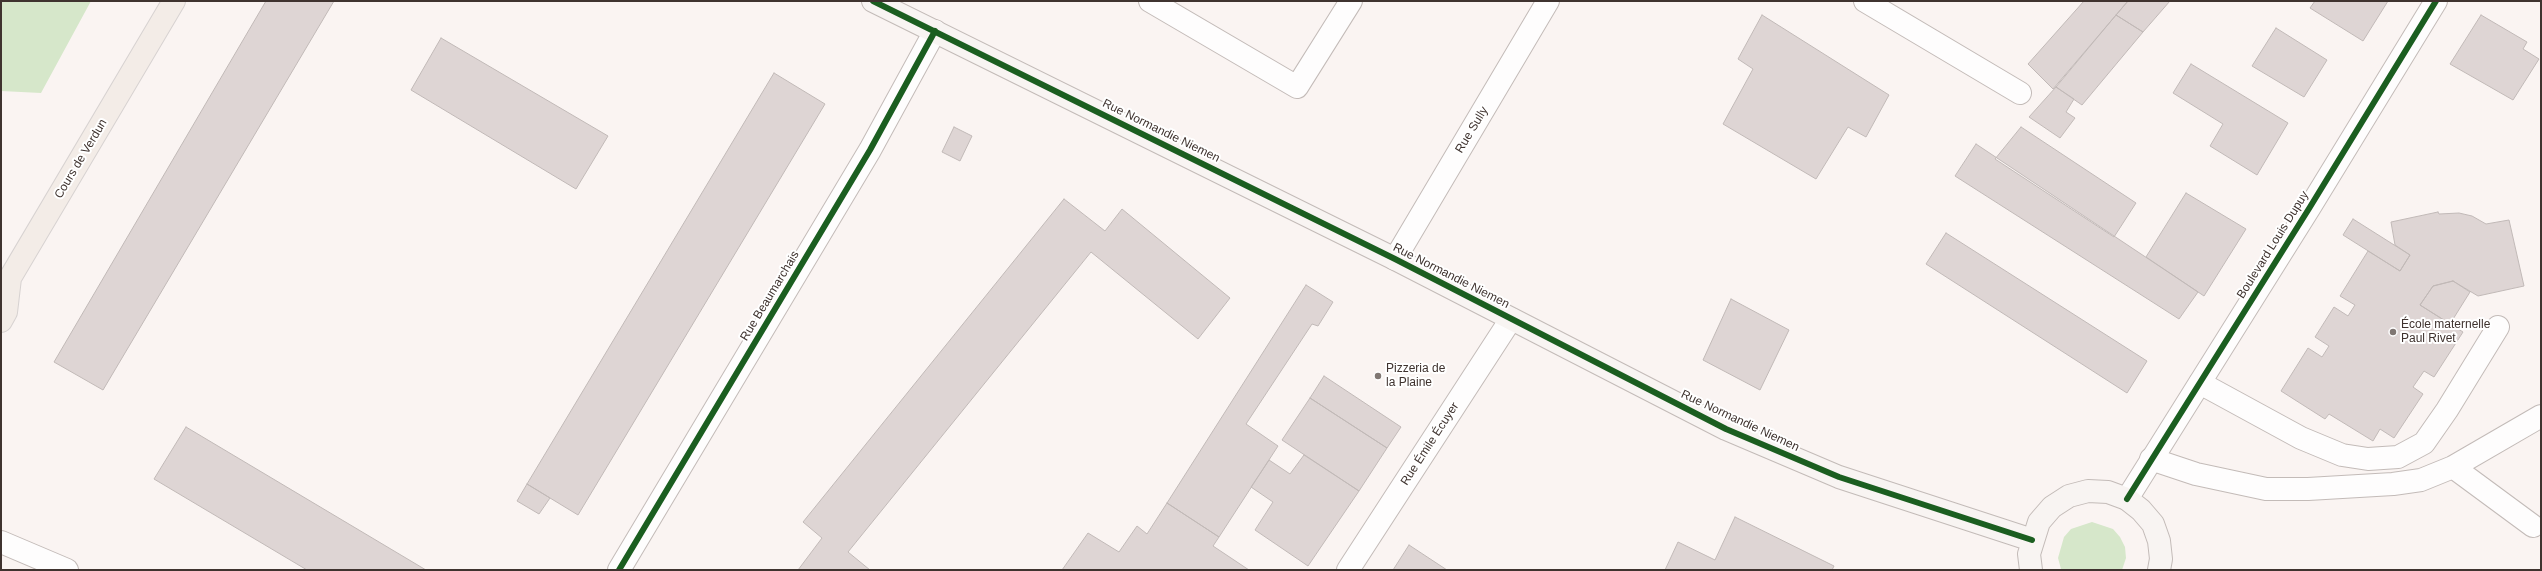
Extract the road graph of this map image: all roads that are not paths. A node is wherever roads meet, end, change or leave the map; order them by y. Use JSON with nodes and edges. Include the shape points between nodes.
{"nodes":[{"id":1,"x":174,"y":1,"type":"edge"},
{"id":2,"x":873,"y":1,"type":"edge"},
{"id":3,"x":1150,"y":1,"type":"edge"},
{"id":4,"x":1351,"y":1,"type":"edge"},
{"id":5,"x":1548,"y":1,"type":"edge"},
{"id":6,"x":1865,"y":1,"type":"edge"},
{"id":7,"x":2436,"y":1,"type":"edge"},
{"id":8,"x":935,"y":31,"type":"junction"},
{"id":9,"x":2020,"y":93,"type":"dead end"},
{"id":10,"x":1395,"y":259,"type":"junction"},
{"id":11,"x":1511,"y":319,"type":"junction"},
{"id":12,"x":1,"y":321,"type":"edge"},
{"id":13,"x":2498,"y":327,"type":"dead end"},
{"id":14,"x":2200,"y":383,"type":"junction"},
{"id":15,"x":2541,"y":416,"type":"edge"},
{"id":16,"x":2151,"y":459,"type":"junction"},
{"id":17,"x":2453,"y":467,"type":"junction"},
{"id":18,"x":2127,"y":499,"type":"junction"},
{"id":19,"x":2532,"y":526,"type":"dead end"},
{"id":20,"x":2032,"y":540,"type":"junction"},
{"id":21,"x":1,"y":542,"type":"edge"},
{"id":22,"x":67,"y":570,"type":"edge"},
{"id":23,"x":619,"y":570,"type":"edge"},
{"id":24,"x":1348,"y":570,"type":"edge"},
{"id":25,"x":2031,"y":570,"type":"edge"},
{"id":26,"x":2159,"y":570,"type":"edge"}],
"edges":[{"from":1,"to":12,"type":"main road","name":"Cours de Verdun","via":[[10,278],[6,312]]},
{"from":2,"to":8,"type":"main road","name":"Rue Normandie Niemen"},
{"from":3,"to":4,"type":"street","via":[[1297,87]]},
{"from":5,"to":10,"type":"street","name":"Rue Sully"},
{"from":6,"to":9,"type":"street"},
{"from":7,"to":14,"type":"street","name":"Boulevard Louis Dupuy"},
{"from":8,"to":10,"type":"main road","name":"Rue Normandie Niemen"},
{"from":8,"to":23,"type":"street","name":"Rue Beaumarchais","via":[[870,150]]},
{"from":10,"to":11,"type":"main road","name":"Rue Normandie Niemen"},
{"from":11,"to":20,"type":"main road","name":"Rue Normandie Niemen","via":[[1726,429],[1788,457],[1839,477]]},
{"from":11,"to":24,"type":"street","name":"Rue Émile Écuyer"},
{"from":13,"to":14,"type":"street","via":[[2424,443],[2398,457],[2368,459],[2342,455],[2301,438]]},
{"from":14,"to":16,"type":"street","name":"Boulevard Louis Dupuy"},
{"from":15,"to":17,"type":"street"},
{"from":16,"to":17,"type":"street","via":[[2196,474],[2266,489],[2393,484],[2421,480]]},
{"from":16,"to":18,"type":"street","name":"Boulevard Louis Dupuy"},
{"from":17,"to":19,"type":"street"},
{"from":18,"to":20,"type":"main road","via":[[2108,492],[2088,491],[2069,496],[2052,507],[2039,522]]},
{"from":18,"to":26,"type":"main road","via":[[2153,524],[2159,541]]},
{"from":20,"to":25,"type":"main road","via":[[2029,554]]},
{"from":21,"to":22,"type":"street"}]}
